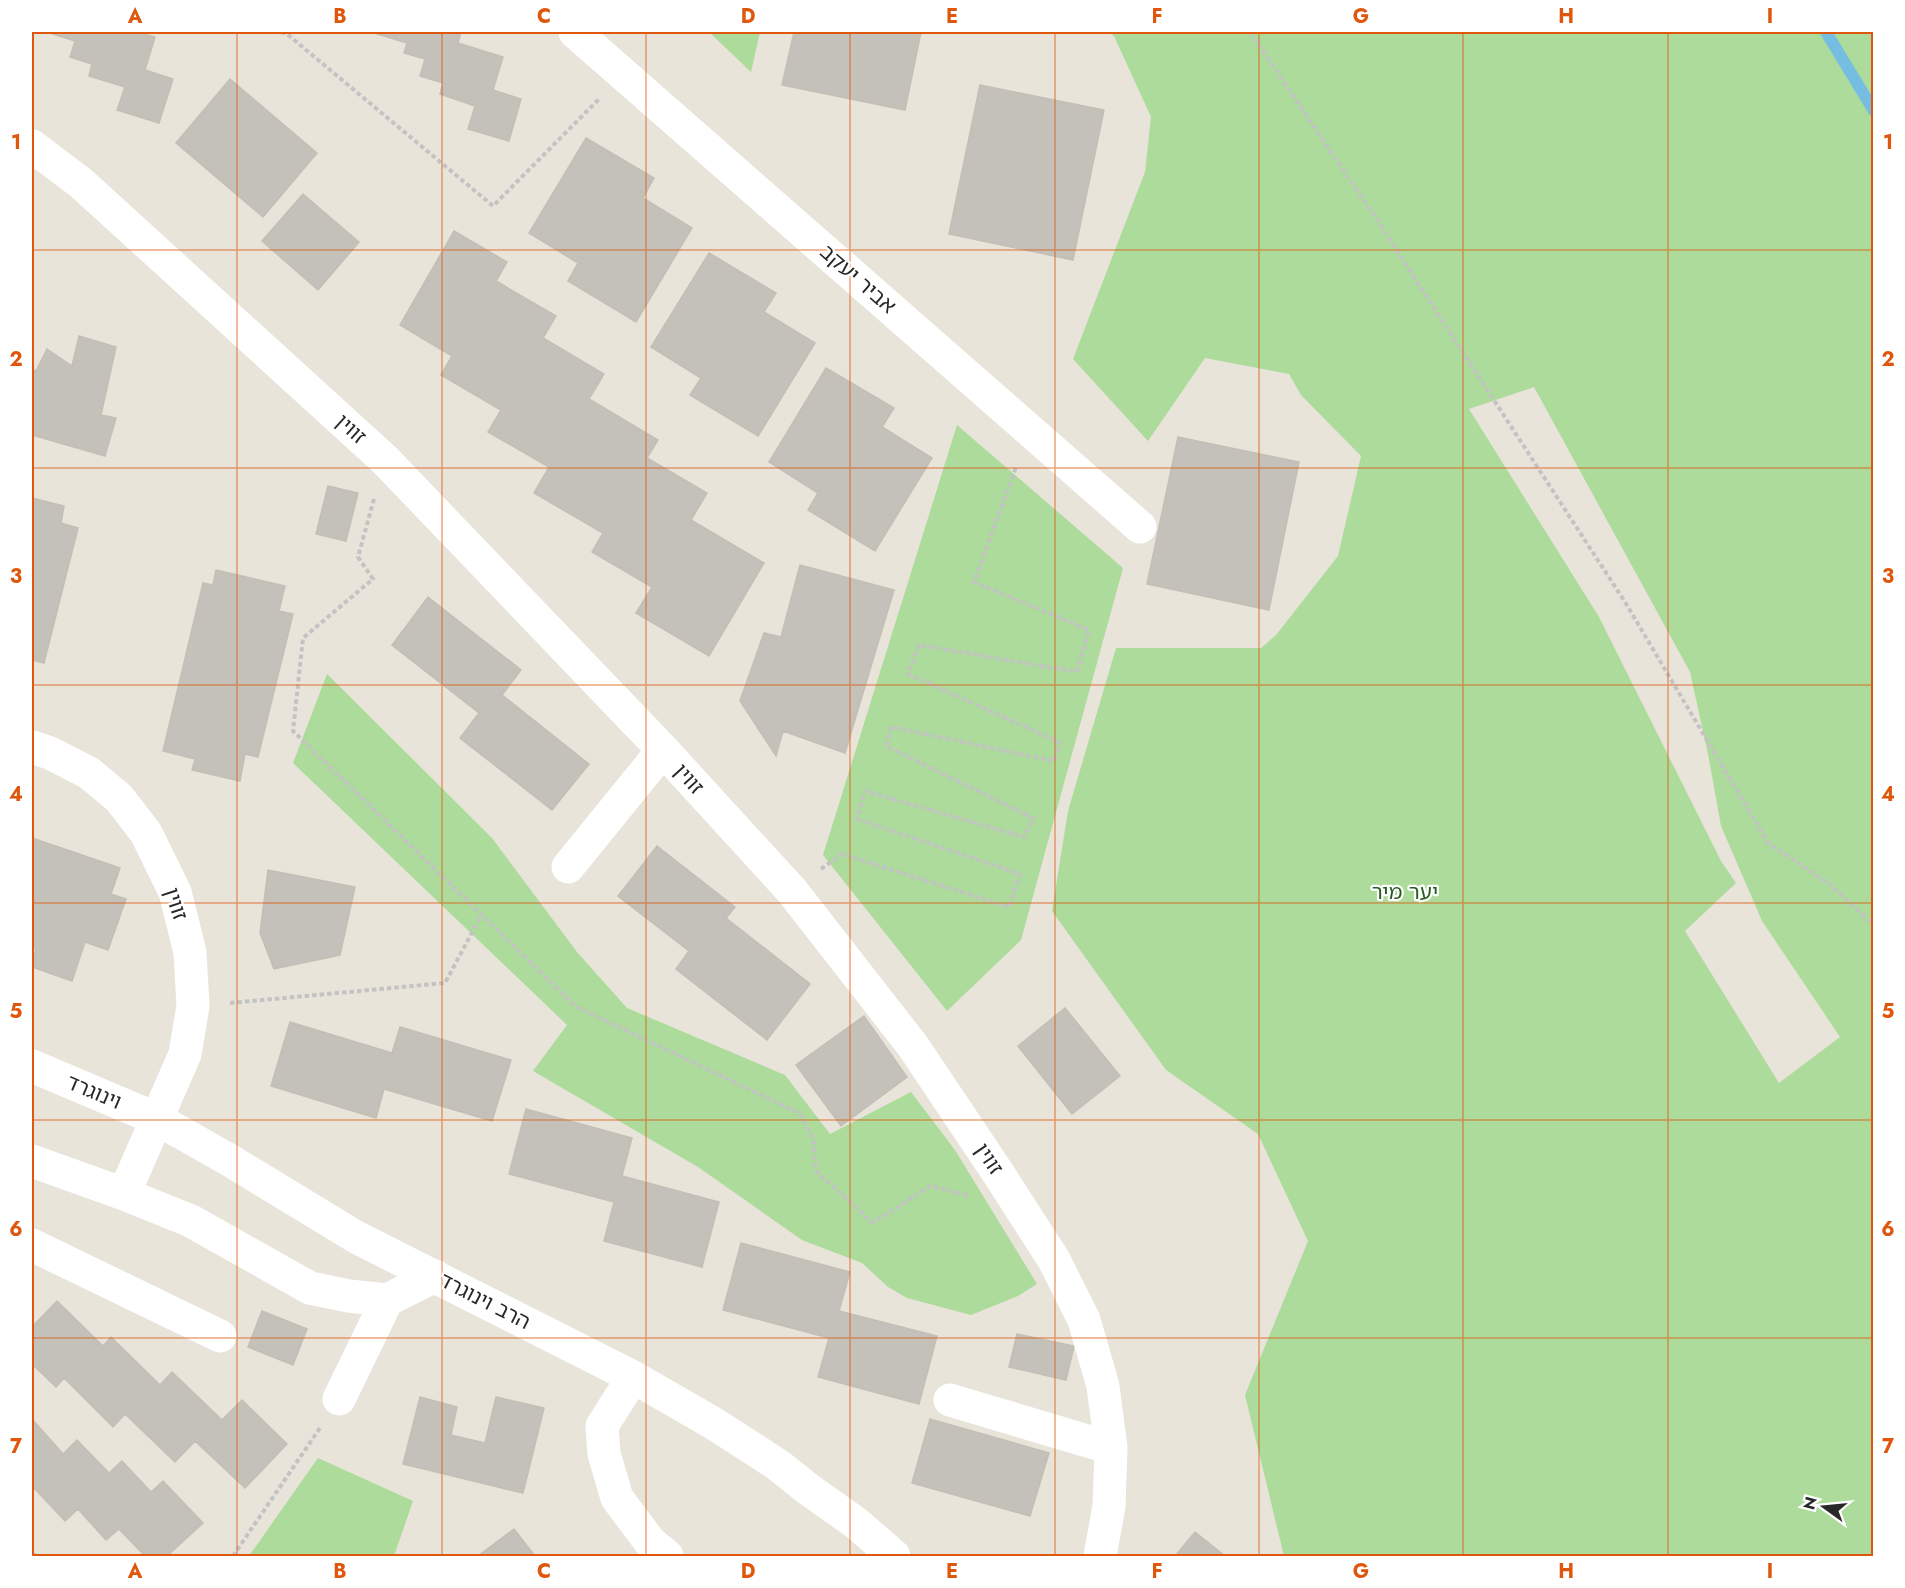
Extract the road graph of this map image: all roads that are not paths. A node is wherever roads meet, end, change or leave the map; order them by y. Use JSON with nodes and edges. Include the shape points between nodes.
{"nodes":[{"id":1,"x":575,"y":32,"type":"edge"},
{"id":2,"x":32,"y":146,"type":"edge"},
{"id":3,"x":1140,"y":527,"type":"dead end"},
{"id":4,"x":32,"y":747,"type":"edge"},
{"id":5,"x":663,"y":750,"type":"junction"},
{"id":6,"x":568,"y":867,"type":"dead end"},
{"id":7,"x":32,"y":1066,"type":"edge"},
{"id":8,"x":157,"y":1119,"type":"junction"},
{"id":9,"x":32,"y":1161,"type":"edge"},
{"id":10,"x":124,"y":1194,"type":"junction"},
{"id":11,"x":32,"y":1245,"type":"edge"},
{"id":12,"x":435,"y":1276,"type":"junction"},
{"id":13,"x":387,"y":1300,"type":"junction"},
{"id":14,"x":220,"y":1336,"type":"dead end"},
{"id":15,"x":633,"y":1377,"type":"junction"},
{"id":16,"x":339,"y":1399,"type":"road end"},
{"id":17,"x":950,"y":1400,"type":"dead end"},
{"id":18,"x":1111,"y":1448,"type":"junction"},
{"id":19,"x":808,"y":1490,"type":"junction"},
{"id":20,"x":666,"y":1557,"type":"edge"},
{"id":21,"x":858,"y":1557,"type":"edge"},
{"id":22,"x":894,"y":1557,"type":"edge"},
{"id":23,"x":1100,"y":1557,"type":"edge"}],
"edges":[{"from":1,"to":3,"type":"street","name":"אביר יעקב"},
{"from":2,"to":5,"type":"street","name":"זווין","via":[[81,183],[385,460]]},
{"from":4,"to":8,"type":"street","name":"זווין","via":[[89,773],[119,798],[146,833],[175,892],[190,952],[193,1006],[185,1054]]},
{"from":5,"to":6,"type":"street"},
{"from":5,"to":18,"type":"street","name":"זווין","via":[[792,891],[913,1046],[1054,1260],[1084,1320],[1103,1386]]},
{"from":7,"to":8,"type":"street","name":"וינוגרד"},
{"from":8,"to":10,"type":"street","name":"זווין"},
{"from":8,"to":12,"type":"street","name":"הרב וינוגרד","via":[[356,1237]]},
{"from":9,"to":10,"type":"street"},
{"from":10,"to":13,"type":"street","via":[[191,1221],[310,1288]]},
{"from":11,"to":14,"type":"street"},
{"from":12,"to":13,"type":"street"},
{"from":12,"to":15,"type":"street","name":"הרב וינוגרד"},
{"from":13,"to":16,"type":"street"},
{"from":15,"to":19,"type":"street","name":"הרב וינוגרד","via":[[713,1423],[778,1465]]},
{"from":15,"to":20,"type":"street","via":[[602,1426],[604,1454],[616,1498]]},
{"from":17,"to":18,"type":"street"},
{"from":18,"to":23,"type":"street","name":"זווין","via":[[1109,1506]]},
{"from":19,"to":21,"type":"street","name":"הרב וינוגרד"},
{"from":19,"to":22,"type":"street","name":"הרב וינוגרד","via":[[856,1523]]}]}
